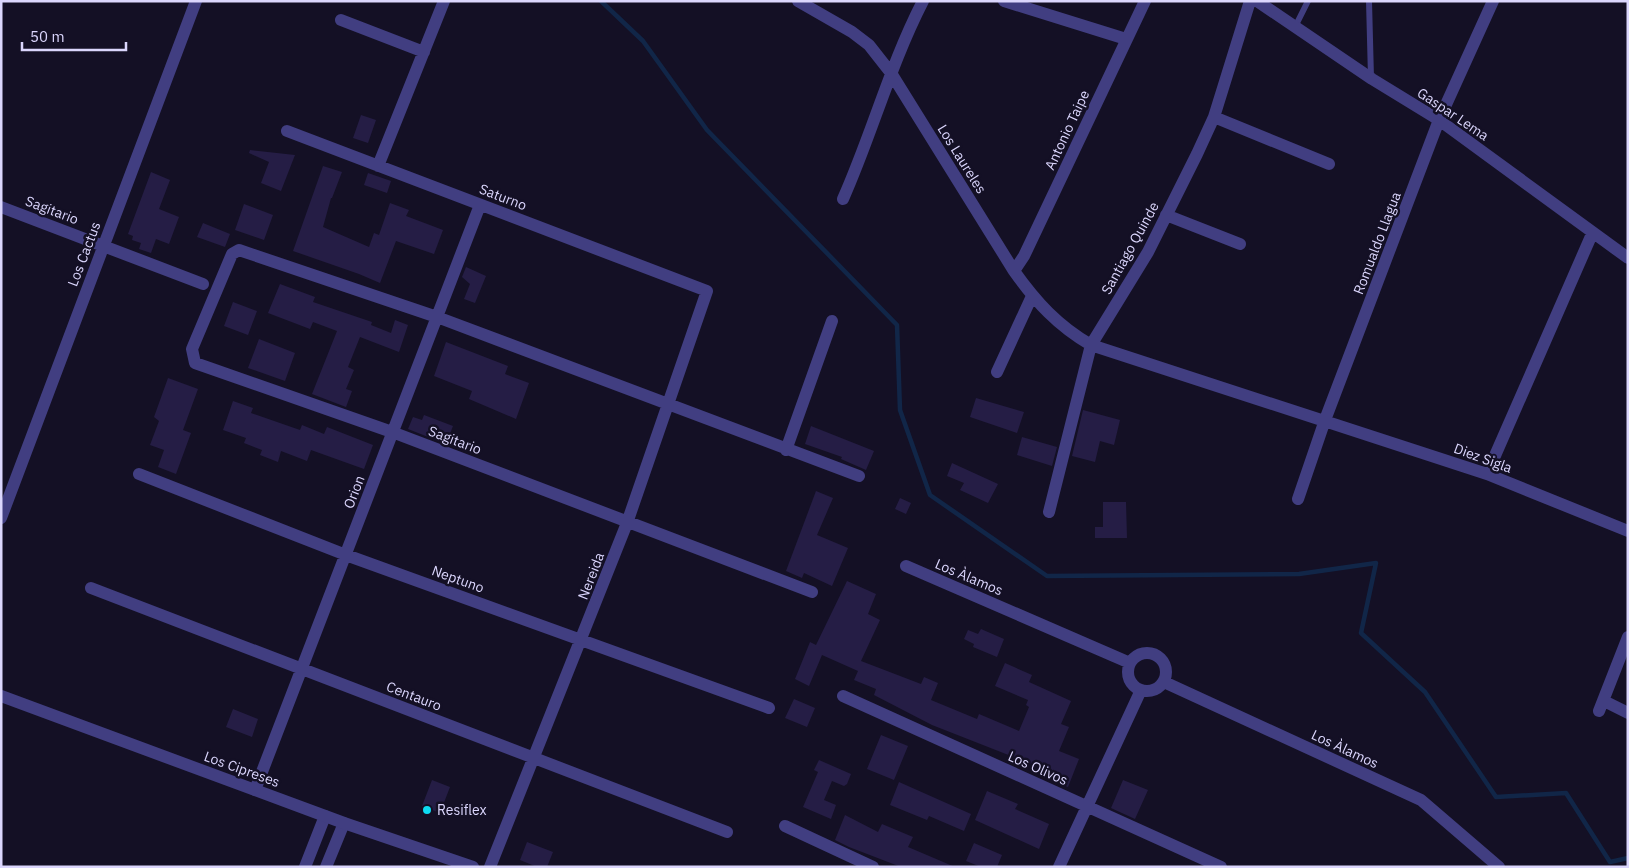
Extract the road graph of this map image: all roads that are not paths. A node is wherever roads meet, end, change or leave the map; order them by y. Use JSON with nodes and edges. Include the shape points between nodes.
{"nodes":[{"id":1,"x":196,"y":1,"type":"edge"},
{"id":2,"x":444,"y":1,"type":"edge"},
{"id":3,"x":798,"y":1,"type":"edge"},
{"id":4,"x":923,"y":1,"type":"edge"},
{"id":5,"x":1004,"y":1,"type":"edge"},
{"id":6,"x":1144,"y":1,"type":"edge"},
{"id":7,"x":1250,"y":1,"type":"edge"},
{"id":8,"x":1257,"y":1,"type":"edge"},
{"id":9,"x":1308,"y":1,"type":"edge"},
{"id":10,"x":1369,"y":1,"type":"edge"},
{"id":11,"x":1493,"y":1,"type":"edge"},
{"id":12,"x":341,"y":20,"type":"dead end"},
{"id":13,"x":1295,"y":27,"type":"junction"},
{"id":14,"x":1126,"y":39,"type":"junction"},
{"id":15,"x":424,"y":52,"type":"junction"},
{"id":16,"x":891,"y":73,"type":"junction"},
{"id":17,"x":1372,"y":79,"type":"junction"},
{"id":18,"x":1214,"y":117,"type":"junction"},
{"id":19,"x":1440,"y":120,"type":"junction"},
{"id":20,"x":287,"y":131,"type":"dead end"},
{"id":21,"x":1329,"y":164,"type":"dead end"},
{"id":22,"x":378,"y":166,"type":"junction"},
{"id":23,"x":843,"y":199,"type":"dead end"},
{"id":24,"x":480,"y":205,"type":"junction"},
{"id":25,"x":1,"y":207,"type":"edge"},
{"id":26,"x":1166,"y":215,"type":"junction"},
{"id":27,"x":1592,"y":234,"type":"junction"},
{"id":28,"x":1240,"y":244,"type":"dead end"},
{"id":29,"x":104,"y":246,"type":"junction"},
{"id":30,"x":1628,"y":258,"type":"edge"},
{"id":31,"x":1014,"y":271,"type":"junction"},
{"id":32,"x":203,"y":284,"type":"dead end"},
{"id":33,"x":707,"y":291,"type":"joint"},
{"id":34,"x":1032,"y":296,"type":"junction"},
{"id":35,"x":437,"y":317,"type":"junction"},
{"id":36,"x":832,"y":321,"type":"dead end"},
{"id":37,"x":1091,"y":345,"type":"junction"},
{"id":38,"x":997,"y":372,"type":"dead end"},
{"id":39,"x":669,"y":406,"type":"junction"},
{"id":40,"x":1325,"y":420,"type":"junction"},
{"id":41,"x":392,"y":432,"type":"junction"},
{"id":42,"x":786,"y":450,"type":"junction"},
{"id":43,"x":139,"y":474,"type":"dead end"},
{"id":44,"x":1487,"y":474,"type":"junction"},
{"id":45,"x":859,"y":476,"type":"dead end"},
{"id":46,"x":1298,"y":499,"type":"dead end"},
{"id":47,"x":1049,"y":512,"type":"dead end"},
{"id":48,"x":1,"y":518,"type":"edge"},
{"id":49,"x":627,"y":522,"type":"junction"},
{"id":50,"x":1628,"y":530,"type":"edge"},
{"id":51,"x":346,"y":555,"type":"junction"},
{"id":52,"x":906,"y":566,"type":"dead end"},
{"id":53,"x":91,"y":588,"type":"dead end"},
{"id":54,"x":812,"y":592,"type":"dead end"},
{"id":55,"x":1628,"y":637,"type":"edge"},
{"id":56,"x":582,"y":638,"type":"junction"},
{"id":57,"x":1130,"y":663,"type":"junction"},
{"id":58,"x":302,"y":669,"type":"junction"},
{"id":59,"x":1164,"y":682,"type":"junction"},
{"id":60,"x":1141,"y":690,"type":"junction"},
{"id":61,"x":1,"y":696,"type":"edge"},
{"id":62,"x":843,"y":696,"type":"dead end"},
{"id":63,"x":769,"y":708,"type":"dead end"},
{"id":64,"x":1628,"y":714,"type":"edge"},
{"id":65,"x":533,"y":759,"type":"junction"},
{"id":66,"x":255,"y":790,"type":"junction"},
{"id":67,"x":1087,"y":806,"type":"junction"},
{"id":68,"x":325,"y":816,"type":"junction"},
{"id":69,"x":344,"y":822,"type":"junction"},
{"id":70,"x":785,"y":826,"type":"dead end"},
{"id":71,"x":727,"y":832,"type":"dead end"},
{"id":72,"x":305,"y":867,"type":"edge"},
{"id":73,"x":326,"y":867,"type":"edge"},
{"id":74,"x":473,"y":867,"type":"edge"},
{"id":75,"x":490,"y":867,"type":"edge"},
{"id":76,"x":873,"y":867,"type":"edge"},
{"id":77,"x":1059,"y":867,"type":"edge"},
{"id":78,"x":1221,"y":867,"type":"edge"},
{"id":79,"x":1499,"y":867,"type":"edge"}],
"edges":[{"from":1,"to":29,"type":"street","name":"Los Cactus"},
{"from":2,"to":15,"type":"street"},
{"from":3,"to":16,"type":"street","name":"Los Laureles","via":[[869,45]]},
{"from":4,"to":16,"type":"street"},
{"from":5,"to":14,"type":"street"},
{"from":6,"to":14,"type":"street","name":"Antonio Taipe"},
{"from":7,"to":18,"type":"street","name":"Santiago Quinde"},
{"from":8,"to":13,"type":"street","name":"Gaspar Lema"},
{"from":9,"to":13,"type":"lane"},
{"from":10,"to":17,"type":"lane"},
{"from":11,"to":19,"type":"street","name":"Romualdo Llagua"},
{"from":12,"to":15,"type":"street"},
{"from":13,"to":17,"type":"street","name":"Gaspar Lema"},
{"from":14,"to":31,"type":"street","name":"Antonio Taipe"},
{"from":15,"to":22,"type":"street"},
{"from":16,"to":23,"type":"street"},
{"from":16,"to":31,"type":"street","name":"Los Laureles"},
{"from":17,"to":19,"type":"street","name":"Gaspar Lema"},
{"from":18,"to":21,"type":"street"},
{"from":18,"to":26,"type":"street","name":"Santiago Quinde"},
{"from":19,"to":27,"type":"street","name":"Gaspar Lema"},
{"from":19,"to":40,"type":"street","name":"Romualdo Llagua"},
{"from":20,"to":22,"type":"street","name":"Saturno"},
{"from":22,"to":24,"type":"street","name":"Saturno"},
{"from":24,"to":33,"type":"street","name":"Saturno"},
{"from":24,"to":35,"type":"street","name":"Orion"},
{"from":25,"to":29,"type":"street","name":"Sagitario"},
{"from":26,"to":28,"type":"street"},
{"from":26,"to":37,"type":"street","name":"Santiago Quinde","via":[[1148,252]]},
{"from":27,"to":30,"type":"street","name":"Gaspar Lema"},
{"from":27,"to":44,"type":"street"},
{"from":29,"to":32,"type":"street","name":"Sagitario"},
{"from":29,"to":48,"type":"street","name":"Los Cactus"},
{"from":31,"to":34,"type":"street","name":"Los Laureles"},
{"from":33,"to":39,"type":"street","name":"Nereida"},
{"from":34,"to":37,"type":"street","name":"Los Laureles","via":[[1069,332]]},
{"from":34,"to":38,"type":"street"},
{"from":35,"to":39,"type":"street"},
{"from":35,"to":41,"type":"street","name":"Orion"},
{"from":35,"to":41,"type":"street","name":"Sagitario","via":[[239,250],[232,254],[192,349],[195,363]]},
{"from":36,"to":42,"type":"street"},
{"from":37,"to":40,"type":"street","name":"Diez Sigla"},
{"from":37,"to":47,"type":"street","name":"Santiago Quinde"},
{"from":39,"to":42,"type":"street"},
{"from":39,"to":49,"type":"street","name":"Nereida"},
{"from":40,"to":44,"type":"street","name":"Diez Sigla"},
{"from":40,"to":46,"type":"street","name":"Romualdo Llagua"},
{"from":41,"to":49,"type":"street","name":"Sagitario"},
{"from":41,"to":51,"type":"street","name":"Orion"},
{"from":42,"to":45,"type":"street"},
{"from":43,"to":51,"type":"street","name":"Neptuno"},
{"from":44,"to":50,"type":"street","name":"Diez Sigla"},
{"from":49,"to":54,"type":"street","name":"Sagitario"},
{"from":49,"to":56,"type":"street","name":"Nereida"},
{"from":51,"to":56,"type":"street","name":"Neptuno"},
{"from":51,"to":58,"type":"street","name":"Orion"},
{"from":52,"to":57,"type":"street","name":"Los Àlamos"},
{"from":53,"to":58,"type":"street","name":"Centauro"},
{"from":55,"to":64,"type":"street","via":[[1602,706]]},
{"from":56,"to":63,"type":"street","name":"Neptuno"},
{"from":56,"to":65,"type":"street","name":"Nereida"},
{"from":57,"to":59,"type":"street","via":[[1144,652],[1156,654],[1166,669]]},
{"from":57,"to":60,"type":"street","via":[[1128,676]]},
{"from":58,"to":65,"type":"street","name":"Centauro"},
{"from":58,"to":66,"type":"street","name":"Orion"},
{"from":59,"to":60,"type":"street","via":[[1154,690]]},
{"from":59,"to":79,"type":"street","name":"Los Àlamos","via":[[1421,800]]},
{"from":60,"to":67,"type":"street"},
{"from":61,"to":66,"type":"street","name":"Los Cipreses"},
{"from":62,"to":67,"type":"street","name":"Los Olivos"},
{"from":65,"to":71,"type":"street","name":"Centauro"},
{"from":65,"to":75,"type":"street","name":"Nereida"},
{"from":66,"to":68,"type":"street","name":"Los Cipreses"},
{"from":67,"to":77,"type":"street"},
{"from":67,"to":78,"type":"street","name":"Los Olivos"},
{"from":68,"to":69,"type":"street","name":"Los Cipreses"},
{"from":68,"to":72,"type":"street"},
{"from":69,"to":73,"type":"street"},
{"from":69,"to":74,"type":"street","name":"Los Cipreses"},
{"from":70,"to":76,"type":"street"}]}
